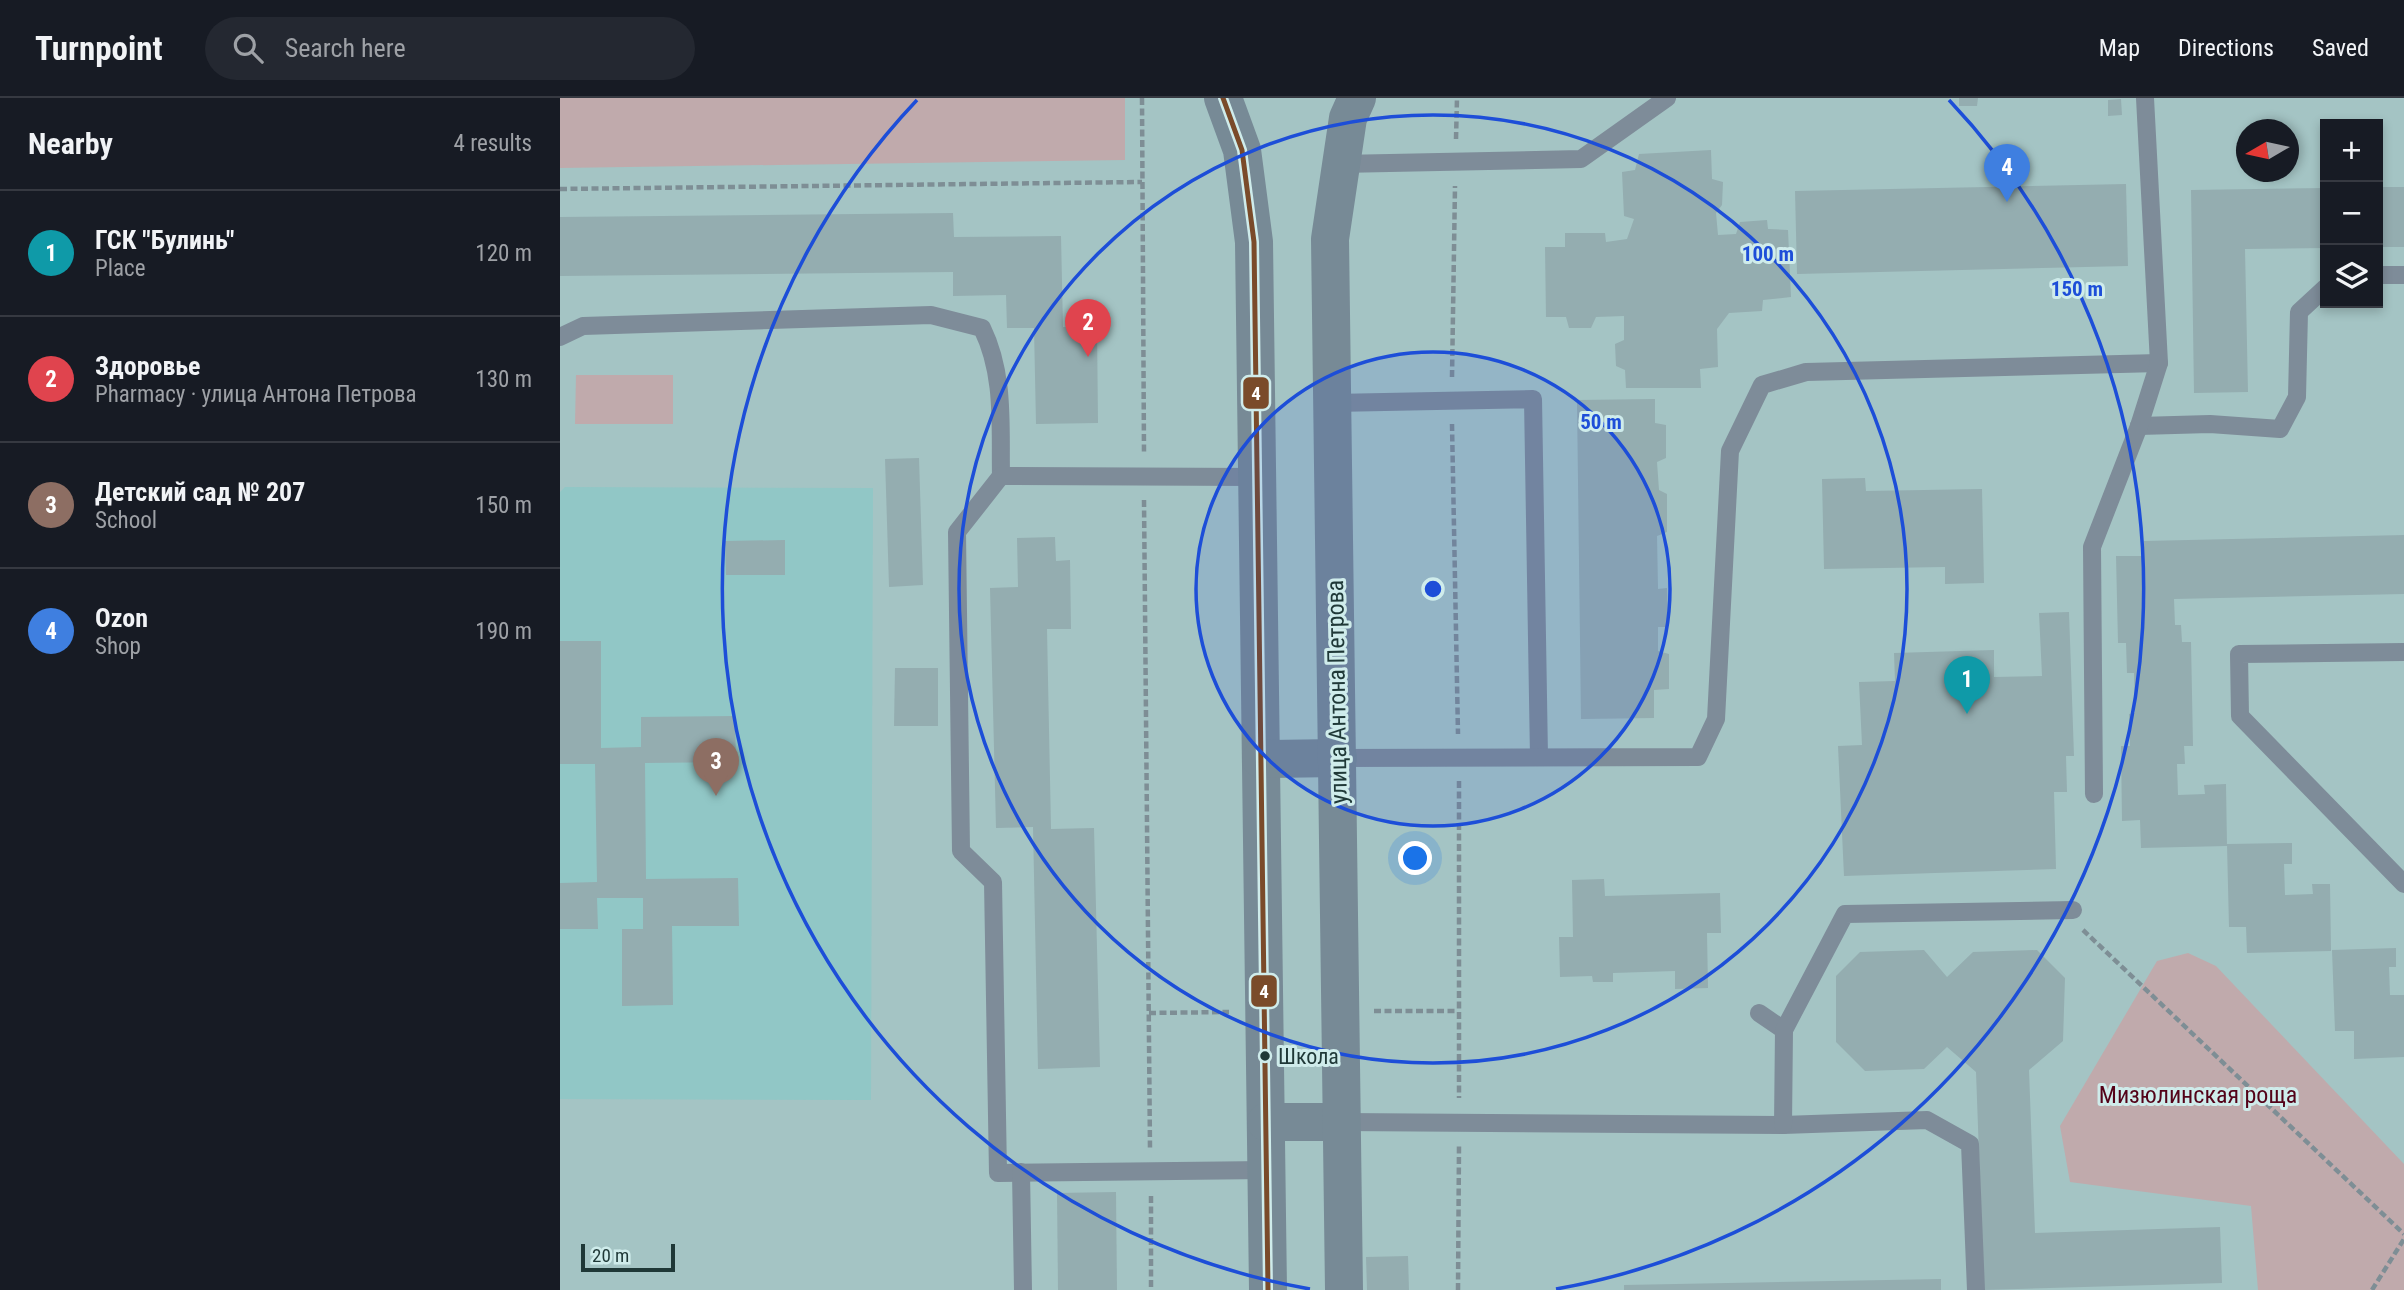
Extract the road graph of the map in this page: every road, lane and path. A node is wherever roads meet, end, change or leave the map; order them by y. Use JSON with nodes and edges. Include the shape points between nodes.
{"nodes":[{"id":1,"x":1142,"y":98,"type":"edge"},
{"id":2,"x":1223,"y":98,"type":"edge"},
{"id":3,"x":1357,"y":98,"type":"edge"},
{"id":4,"x":1457,"y":98,"type":"edge"},
{"id":5,"x":1667,"y":98,"type":"edge"},
{"id":6,"x":2145,"y":98,"type":"edge"},
{"id":7,"x":1456,"y":162,"type":"junction"},
{"id":8,"x":1340,"y":164,"type":"junction"},
{"id":9,"x":1142,"y":182,"type":"junction"},
{"id":10,"x":560,"y":189,"type":"edge"},
{"id":11,"x":2383,"y":275,"type":"edge"},
{"id":12,"x":2404,"y":275,"type":"edge"},
{"id":13,"x":2320,"y":293,"type":"edge"},
{"id":14,"x":560,"y":337,"type":"edge"},
{"id":15,"x":2159,"y":363,"type":"junction"},
{"id":16,"x":1452,"y":401,"type":"junction"},
{"id":17,"x":1333,"y":403,"type":"junction"},
{"id":18,"x":2139,"y":426,"type":"junction"},
{"id":19,"x":1001,"y":476,"type":"junction"},
{"id":20,"x":1257,"y":477,"type":"junction"},
{"id":21,"x":1144,"y":478,"type":"junction"},
{"id":22,"x":2404,"y":652,"type":"edge"},
{"id":23,"x":1338,"y":758,"type":"junction"},
{"id":24,"x":1459,"y":758,"type":"junction"},
{"id":25,"x":1539,"y":758,"type":"junction"},
{"id":26,"x":1261,"y":759,"type":"junction"},
{"id":27,"x":2094,"y":794,"type":"dead end"},
{"id":28,"x":2404,"y":884,"type":"edge"},
{"id":29,"x":2068,"y":910,"type":"joint"},
{"id":30,"x":1759,"y":1013,"type":"dead end"},
{"id":31,"x":1784,"y":1030,"type":"junction"},
{"id":32,"x":1266,"y":1122,"type":"junction"},
{"id":33,"x":1341,"y":1122,"type":"junction"},
{"id":34,"x":1459,"y":1122,"type":"junction"},
{"id":35,"x":1783,"y":1125,"type":"junction"},
{"id":36,"x":1266,"y":1170,"type":"junction"},
{"id":37,"x":1150,"y":1171,"type":"junction"},
{"id":38,"x":1021,"y":1172,"type":"junction"},
{"id":39,"x":2404,"y":1237,"type":"edge"},
{"id":40,"x":1023,"y":1290,"type":"edge"},
{"id":41,"x":1151,"y":1290,"type":"edge"},
{"id":42,"x":1268,"y":1290,"type":"edge"},
{"id":43,"x":1344,"y":1290,"type":"edge"},
{"id":44,"x":1458,"y":1290,"type":"edge"},
{"id":45,"x":1976,"y":1290,"type":"edge"},
{"id":46,"x":2372,"y":1290,"type":"edge"}],
"edges":[{"from":1,"to":9,"type":"path"},
{"from":2,"to":20,"type":"street","via":[[1242,150],[1254,242]]},
{"from":3,"to":8,"type":"street","name":"улица Антона Петрова","via":[[1348,118]]},
{"from":4,"to":7,"type":"path"},
{"from":5,"to":7,"type":"lane","via":[[1581,159]]},
{"from":6,"to":15,"type":"lane"},
{"from":7,"to":8,"type":"lane"},
{"from":7,"to":16,"type":"path"},
{"from":8,"to":17,"type":"street","name":"улица Антона Петрова","via":[[1330,239]]},
{"from":9,"to":10,"type":"path"},
{"from":9,"to":21,"type":"path"},
{"from":11,"to":12,"type":"lane"},
{"from":13,"to":18,"type":"lane","via":[[2299,312],[2297,397],[2280,429],[2210,424]]},
{"from":14,"to":19,"type":"lane","via":[[583,326],[932,315],[982,328],[1000,379]]},
{"from":15,"to":18,"type":"lane"},
{"from":15,"to":25,"type":"lane","via":[[1807,372],[1762,385],[1730,451],[1716,719],[1698,757]]},
{"from":16,"to":17,"type":"lane"},
{"from":16,"to":24,"type":"path"},
{"from":16,"to":25,"type":"lane","via":[[1533,399]]},
{"from":17,"to":23,"type":"street","name":"улица Антона Петрова"},
{"from":18,"to":27,"type":"lane","via":[[2092,547]]},
{"from":19,"to":21,"type":"lane"},
{"from":19,"to":38,"type":"lane","via":[[957,531],[961,851],[993,882],[998,1173]]},
{"from":20,"to":21,"type":"lane"},
{"from":20,"to":26,"type":"street"},
{"from":21,"to":37,"type":"path"},
{"from":22,"to":28,"type":"lane","via":[[2239,654],[2240,716]]},
{"from":23,"to":24,"type":"lane"},
{"from":23,"to":26,"type":"street"},
{"from":23,"to":33,"type":"street","name":"улица Антона Петрова"},
{"from":24,"to":25,"type":"lane"},
{"from":24,"to":34,"type":"path"},
{"from":26,"to":32,"type":"street"},
{"from":29,"to":31,"type":"lane","via":[[1845,914]]},
{"from":29,"to":39,"type":"path"},
{"from":30,"to":31,"type":"lane"},
{"from":31,"to":35,"type":"lane"},
{"from":32,"to":33,"type":"street"},
{"from":32,"to":36,"type":"street"},
{"from":33,"to":34,"type":"lane"},
{"from":33,"to":43,"type":"street","name":"улица Антона Петрова"},
{"from":34,"to":35,"type":"lane"},
{"from":34,"to":44,"type":"path"},
{"from":35,"to":45,"type":"lane","via":[[1927,1120],[1970,1144]]},
{"from":36,"to":37,"type":"lane"},
{"from":36,"to":42,"type":"street"},
{"from":37,"to":38,"type":"lane"},
{"from":37,"to":41,"type":"path"},
{"from":38,"to":40,"type":"lane"},
{"from":39,"to":46,"type":"path"}]}
